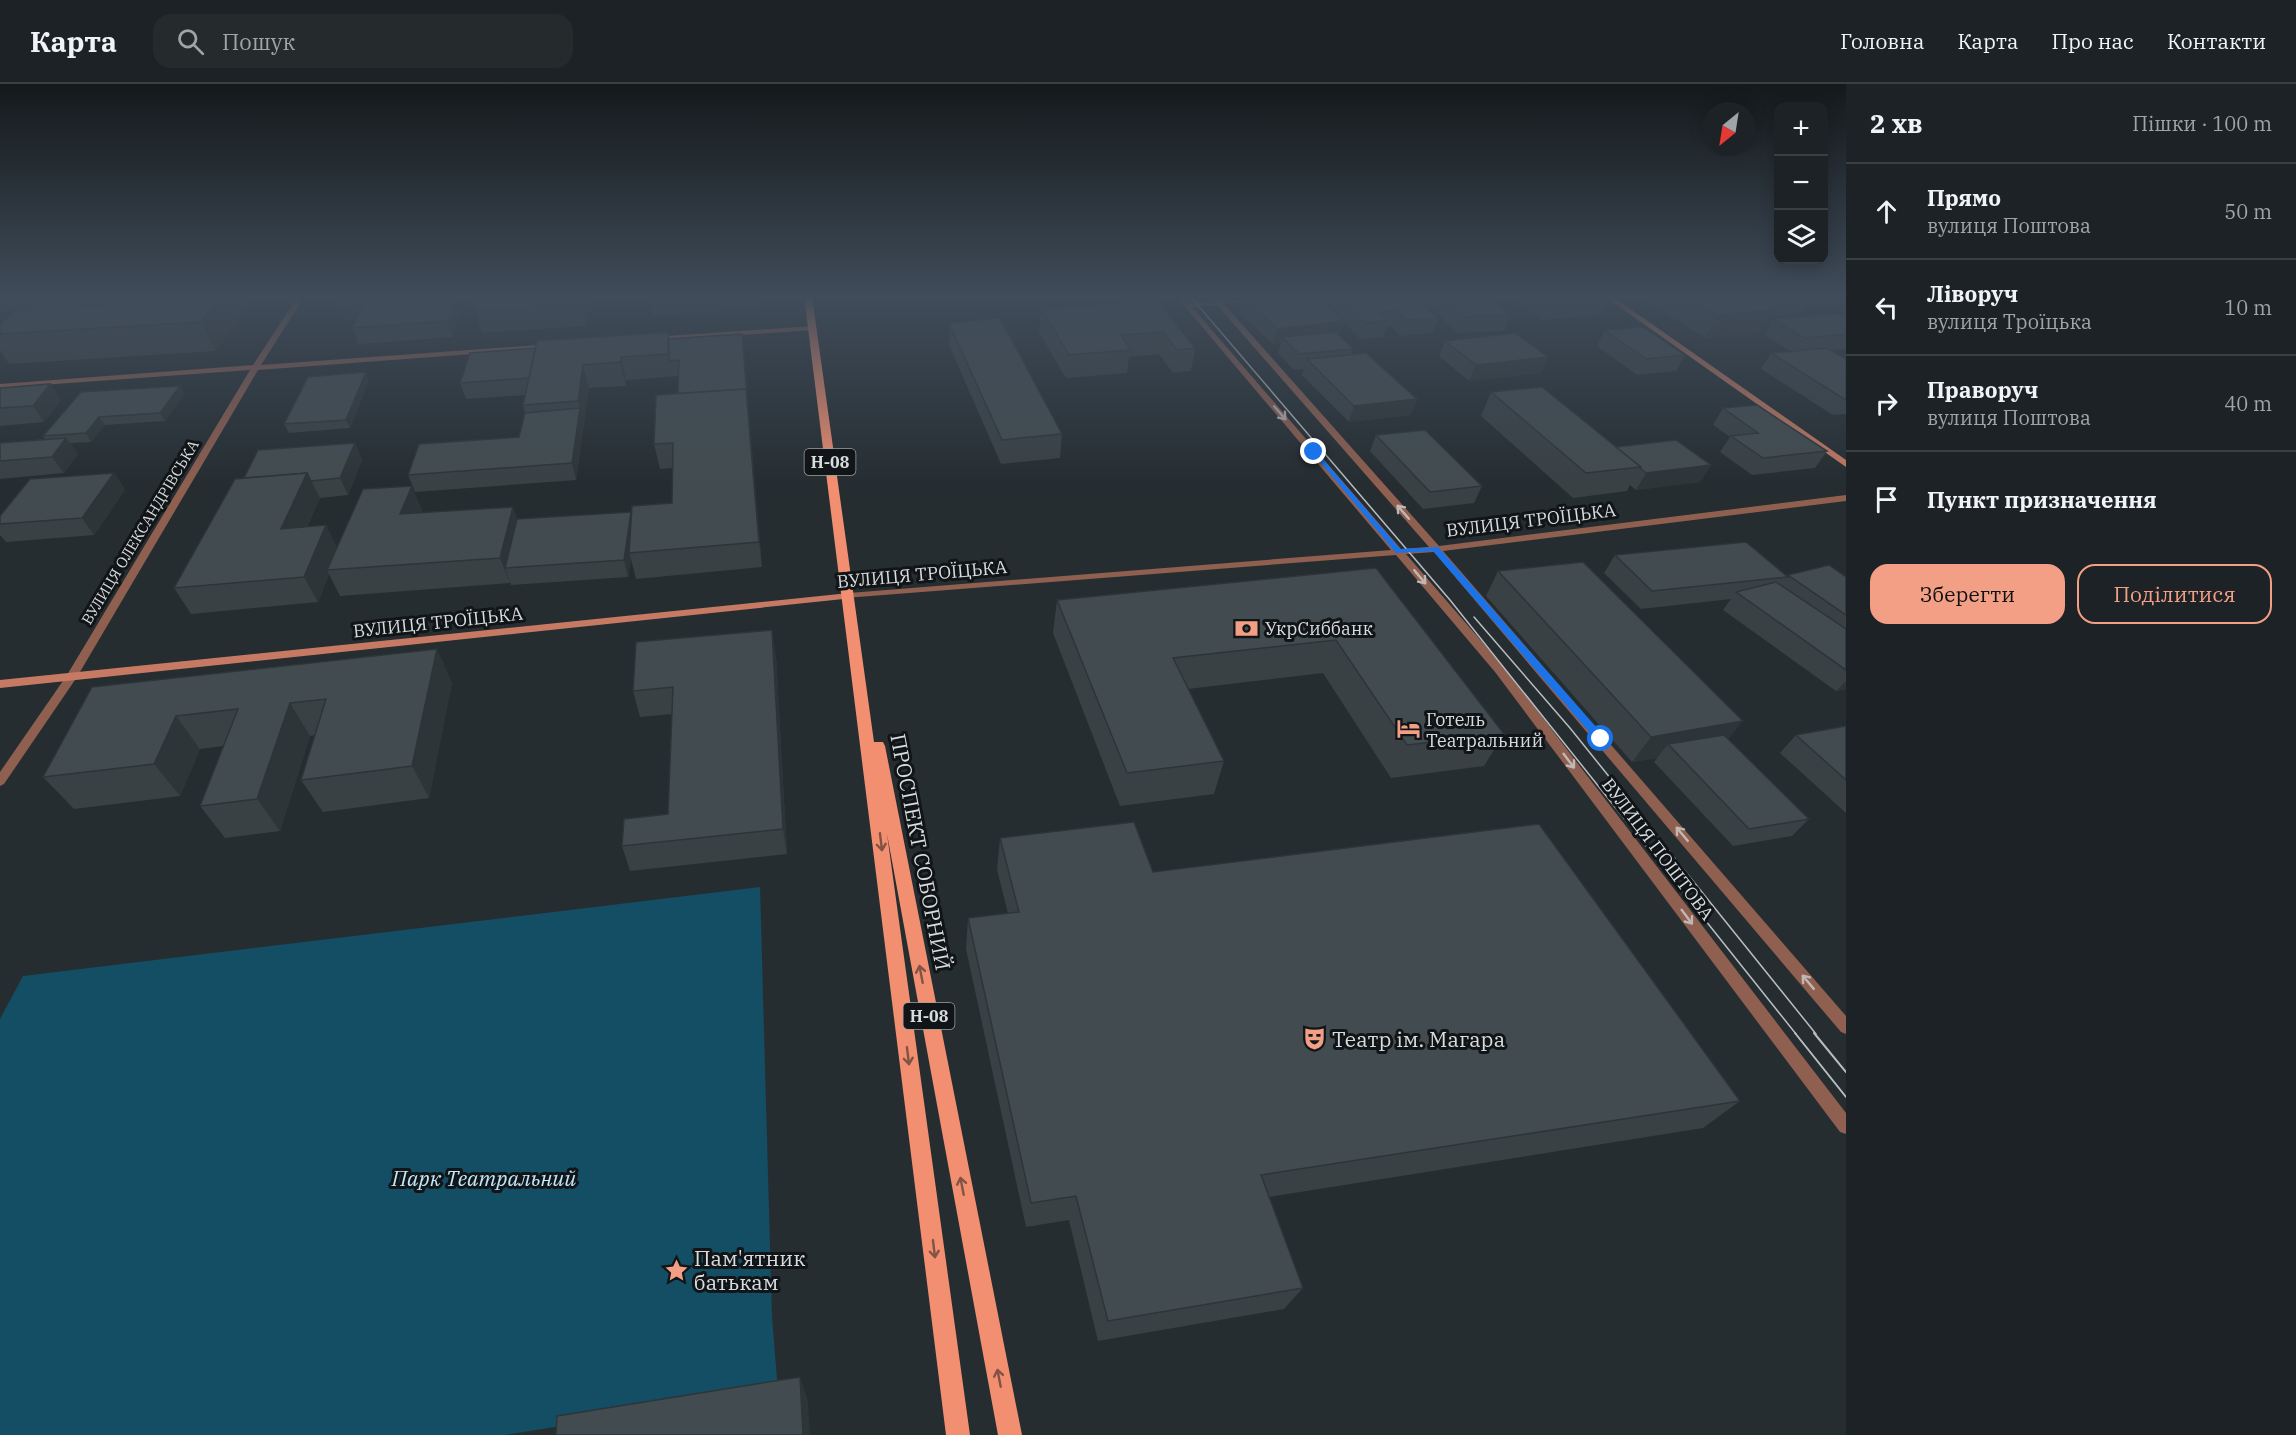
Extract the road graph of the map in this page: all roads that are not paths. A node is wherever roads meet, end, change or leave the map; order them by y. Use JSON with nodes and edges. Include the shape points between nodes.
{"nodes":[{"id":1,"x":261,"y":359,"type":"edge"},
{"id":2,"x":358,"y":359,"type":"edge"},
{"id":3,"x":816,"y":359,"type":"edge"},
{"id":4,"x":1233,"y":359,"type":"edge"},
{"id":5,"x":1268,"y":359,"type":"edge"},
{"id":6,"x":1696,"y":359,"type":"edge"},
{"id":7,"x":256,"y":366,"type":"junction"},
{"id":8,"x":0,"y":386,"type":"edge"},
{"id":9,"x":1846,"y":464,"type":"edge"},
{"id":10,"x":1846,"y":498,"type":"edge"},
{"id":11,"x":1435,"y":549,"type":"junction"},
{"id":12,"x":1398,"y":552,"type":"junction"},
{"id":13,"x":849,"y":596,"type":"junction"},
{"id":14,"x":70,"y":677,"type":"junction"},
{"id":15,"x":0,"y":684,"type":"edge"},
{"id":16,"x":0,"y":781,"type":"edge"},
{"id":17,"x":1846,"y":1027,"type":"edge"},
{"id":18,"x":1846,"y":1126,"type":"edge"},
{"id":19,"x":958,"y":1435,"type":"edge"},
{"id":20,"x":1010,"y":1435,"type":"edge"}],
"edges":[{"from":1,"to":7,"type":"street","name":"ВУЛИЦЯ ОЛЕКСАНДРІВСЬКА"},
{"from":2,"to":7,"type":"street"},
{"from":3,"to":13,"type":"main road","name":"ПРОСПЕКТ СОБОРНИЙ","number":"Н-08"},
{"from":4,"to":12,"type":"street","name":"ВУЛИЦЯ ПОШТОВА","one_way":true},
{"from":11,"to":5,"type":"street","name":"ВУЛИЦЯ ПОШТОВА","one_way":true},
{"from":6,"to":9,"type":"main road"},
{"from":7,"to":8,"type":"street"},
{"from":7,"to":14,"type":"street","name":"ВУЛИЦЯ ОЛЕКСАНДРІВСЬКА"},
{"from":10,"to":11,"type":"street","name":"ВУЛИЦЯ ТРОЇЦЬКА"},
{"from":11,"to":12,"type":"street","name":"ВУЛИЦЯ ТРОЇЦЬКА"},
{"from":17,"to":11,"type":"street","name":"ВУЛИЦЯ ПОШТОВА","one_way":true},
{"from":12,"to":13,"type":"street","name":"ВУЛИЦЯ ТРОЇЦЬКА"},
{"from":12,"to":18,"type":"street","name":"ВУЛИЦЯ ПОШТОВА","one_way":true,"via":[[1499,669]]},
{"from":13,"to":14,"type":"main road","name":"ВУЛИЦЯ ТРОЇЦЬКА"},
{"from":13,"to":19,"type":"main road","name":"ПРОСПЕКТ СОБОРНИЙ","number":"Н-08","one_way":true},
{"from":20,"to":13,"type":"main road","name":"ПРОСПЕКТ СОБОРНИЙ","number":"Н-08","one_way":true},
{"from":14,"to":15,"type":"main road","name":"ВУЛИЦЯ ТРОЇЦЬКА"},
{"from":14,"to":16,"type":"street","name":"ВУЛИЦЯ ОЛЕКСАНДРІВСЬКА"}]}
